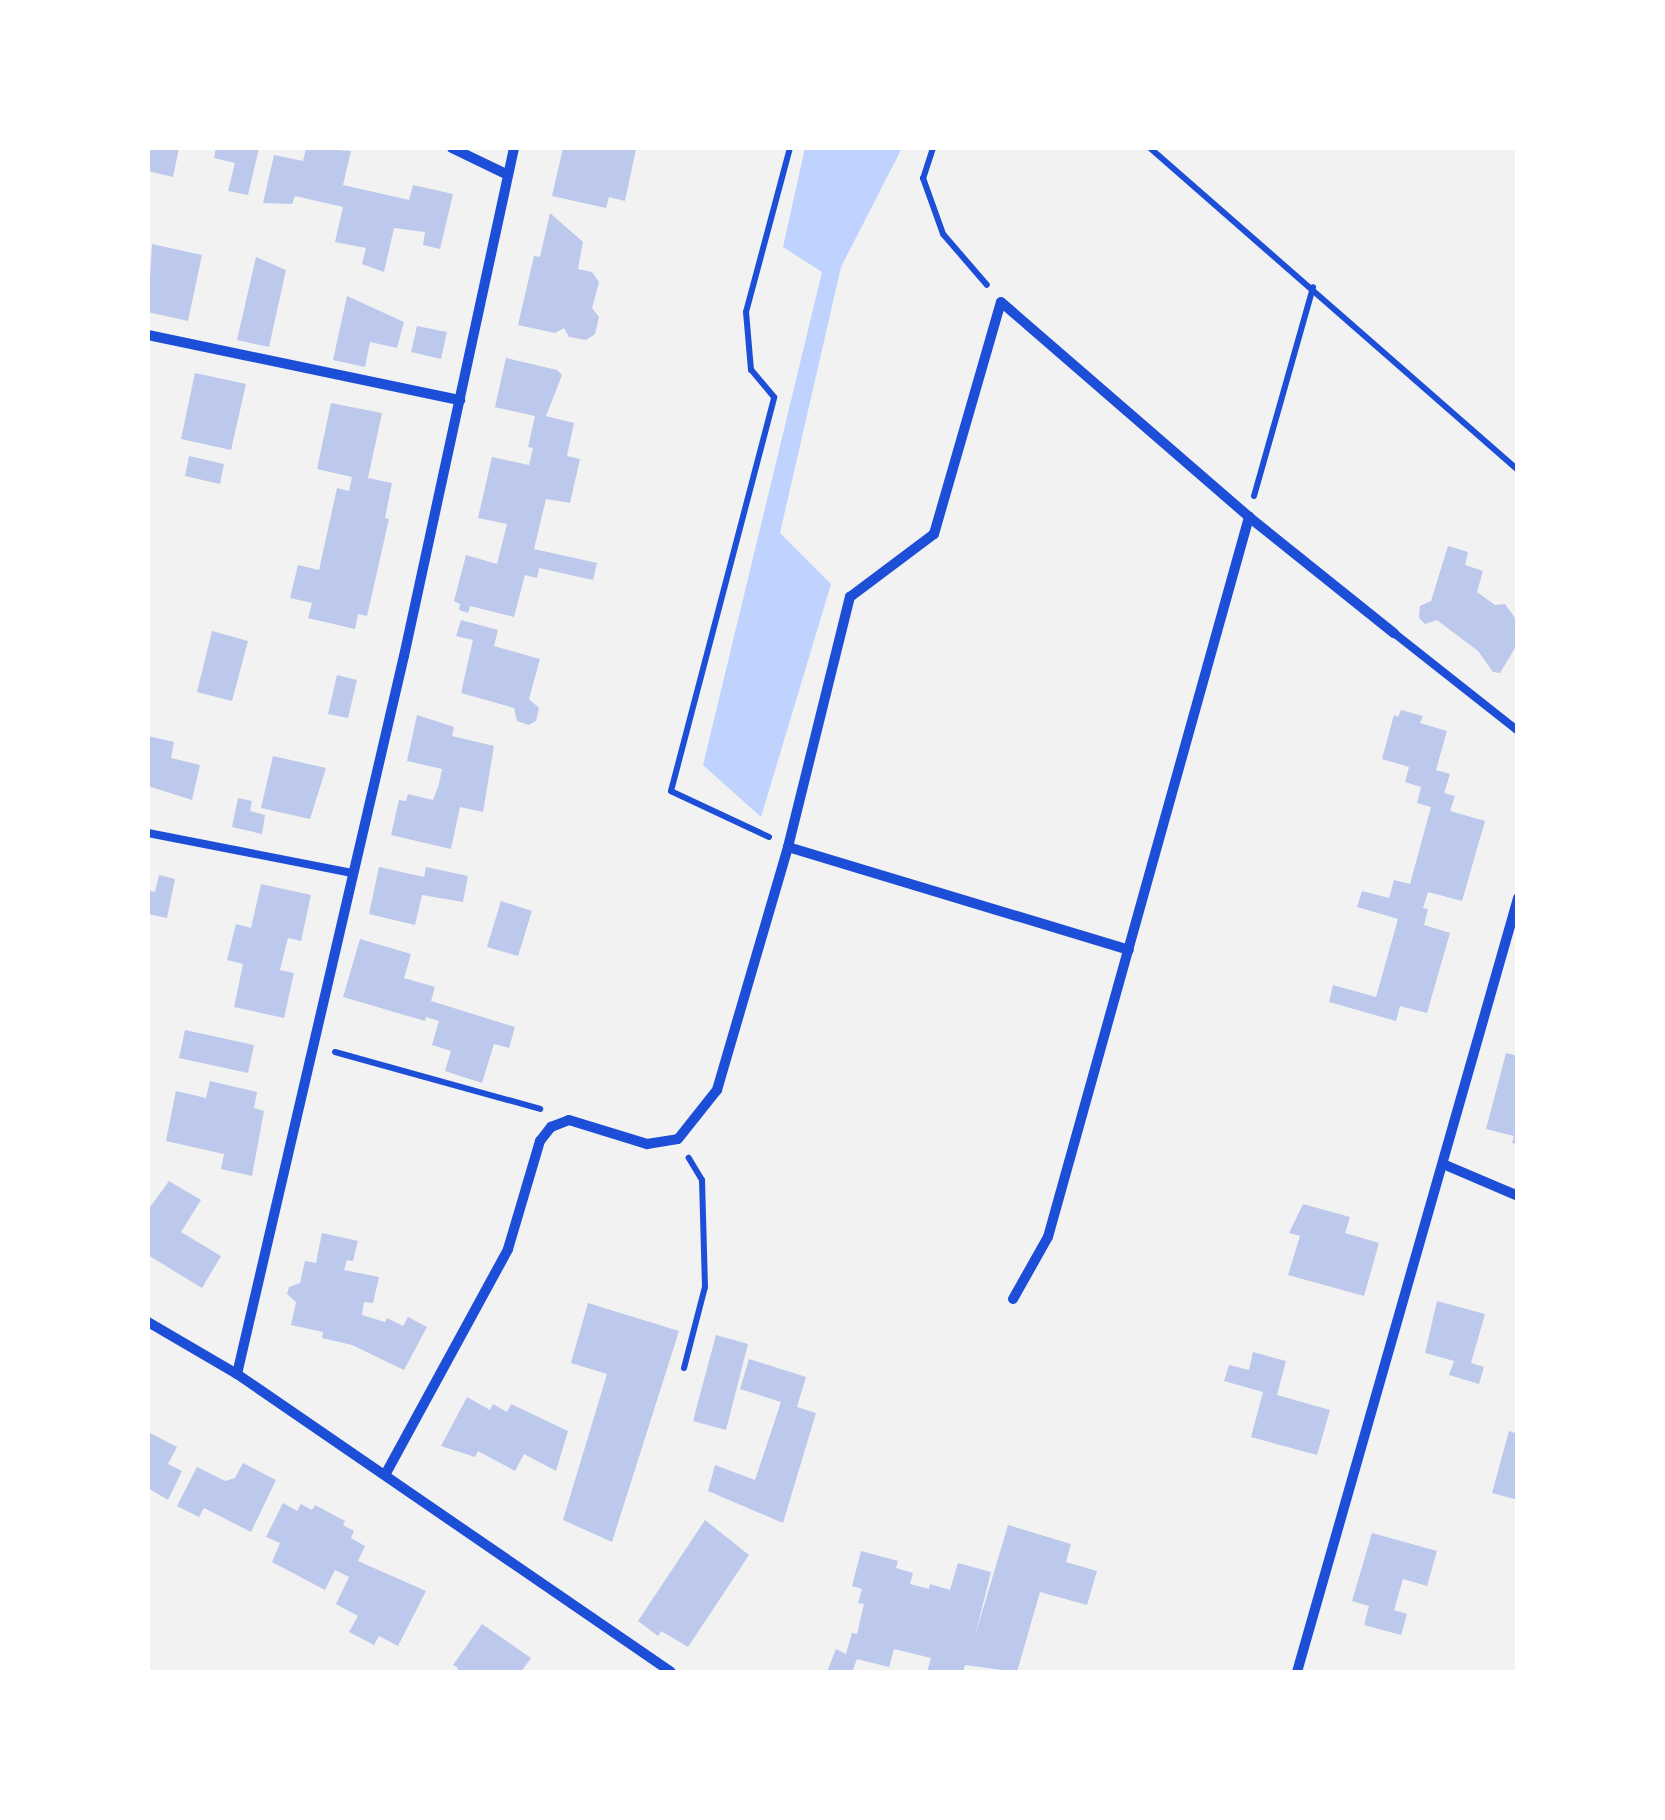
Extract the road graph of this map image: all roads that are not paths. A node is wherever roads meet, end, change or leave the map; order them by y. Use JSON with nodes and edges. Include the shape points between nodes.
{"nodes":[{"id":1,"x":452,"y":148,"type":"edge"},
{"id":2,"x":514,"y":148,"type":"edge"},
{"id":3,"x":508,"y":174,"type":"junction"},
{"id":4,"x":148,"y":336,"type":"edge"},
{"id":5,"x":460,"y":400,"type":"junction"},
{"id":6,"x":1249,"y":517,"type":"junction"},
{"id":7,"x":1394,"y":633,"type":"joint"},
{"id":8,"x":1518,"y":731,"type":"edge"},
{"id":9,"x":148,"y":833,"type":"edge"},
{"id":10,"x":788,"y":846,"type":"junction"},
{"id":11,"x":352,"y":873,"type":"junction"},
{"id":12,"x":1518,"y":898,"type":"edge"},
{"id":13,"x":1129,"y":950,"type":"junction"},
{"id":14,"x":1443,"y":1164,"type":"junction"},
{"id":15,"x":1518,"y":1196,"type":"edge"},
{"id":16,"x":1013,"y":1299,"type":"dead end"},
{"id":17,"x":148,"y":1322,"type":"edge"},
{"id":18,"x":238,"y":1374,"type":"junction"},
{"id":19,"x":385,"y":1476,"type":"junction"},
{"id":20,"x":667,"y":1672,"type":"edge"},
{"id":21,"x":1296,"y":1672,"type":"edge"}],
"edges":[{"from":1,"to":3,"type":"street"},
{"from":2,"to":3,"type":"street"},
{"from":3,"to":5,"type":"street"},
{"from":4,"to":5,"type":"street"},
{"from":5,"to":11,"type":"street"},
{"from":6,"to":7,"type":"street"},
{"from":6,"to":10,"type":"street","via":[[1001,302],[934,534],[850,597]]},
{"from":6,"to":13,"type":"street"},
{"from":7,"to":8,"type":"lane"},
{"from":9,"to":11,"type":"lane"},
{"from":10,"to":13,"type":"street"},
{"from":10,"to":19,"type":"street","via":[[716,1090],[678,1139],[647,1144],[568,1120],[551,1127],[540,1140],[508,1249]]},
{"from":11,"to":18,"type":"street"},
{"from":12,"to":14,"type":"street"},
{"from":13,"to":16,"type":"street","via":[[1048,1238]]},
{"from":14,"to":15,"type":"street"},
{"from":14,"to":21,"type":"street"},
{"from":17,"to":18,"type":"street"},
{"from":18,"to":19,"type":"street"},
{"from":19,"to":20,"type":"street"}]}
